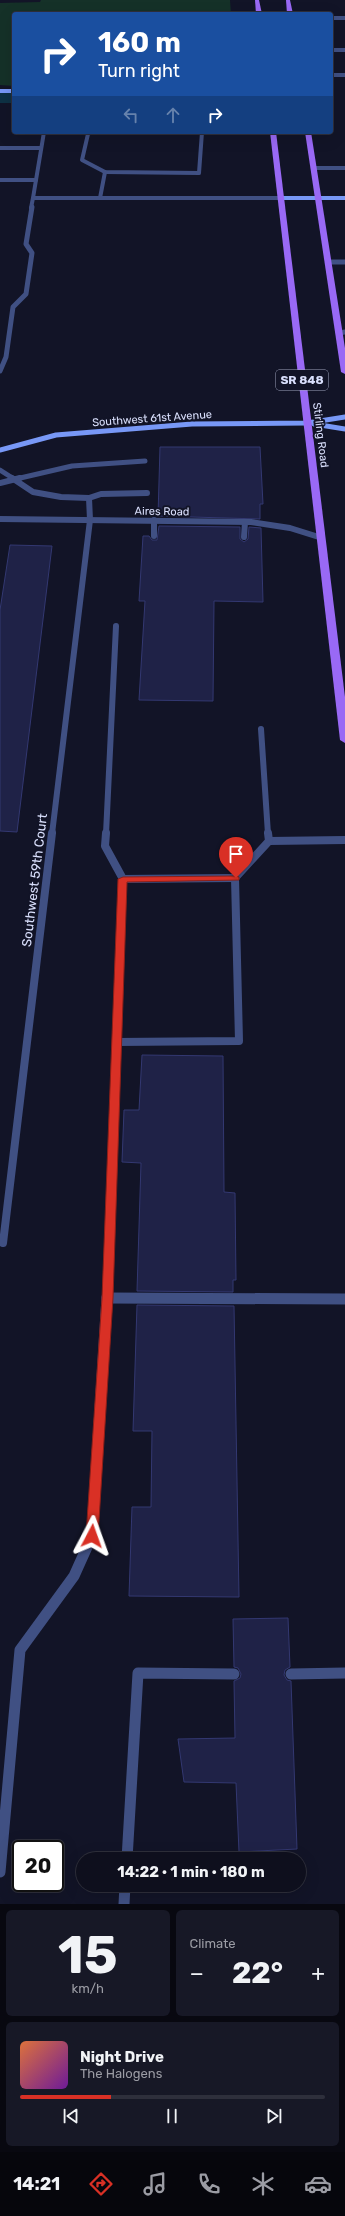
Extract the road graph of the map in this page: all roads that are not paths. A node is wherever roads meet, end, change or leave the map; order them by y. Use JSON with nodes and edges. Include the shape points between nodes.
{"nodes":[{"id":1,"x":257,"y":0,"type":"edge"},
{"id":2,"x":288,"y":0,"type":"edge"},
{"id":3,"x":259,"y":12,"type":"edge"},
{"id":4,"x":290,"y":12,"type":"edge"},
{"id":5,"x":333,"y":18,"type":"edge"},
{"id":6,"x":345,"y":18,"type":"edge"},
{"id":7,"x":333,"y":50,"type":"edge"},
{"id":8,"x":345,"y":50,"type":"edge"},
{"id":9,"x":333,"y":75,"type":"edge"},
{"id":10,"x":345,"y":75,"type":"edge"},
{"id":11,"x":0,"y":91,"type":"edge"},
{"id":12,"x":12,"y":91,"type":"edge"},
{"id":13,"x":44,"y":134,"type":"edge"},
{"id":14,"x":88,"y":134,"type":"edge"},
{"id":15,"x":202,"y":134,"type":"edge"},
{"id":16,"x":273,"y":134,"type":"edge"},
{"id":17,"x":308,"y":134,"type":"edge"},
{"id":18,"x":0,"y":148,"type":"edge"},
{"id":19,"x":41,"y":148,"type":"junction"},
{"id":20,"x":313,"y":168,"type":"junction"},
{"id":21,"x":345,"y":168,"type":"edge"},
{"id":22,"x":104,"y":172,"type":"junction"},
{"id":23,"x":0,"y":180,"type":"edge"},
{"id":24,"x":36,"y":180,"type":"junction"},
{"id":25,"x":33,"y":198,"type":"junction"},
{"id":26,"x":100,"y":198,"type":"junction"},
{"id":27,"x":281,"y":198,"type":"junction"},
{"id":28,"x":318,"y":198,"type":"junction"},
{"id":29,"x":345,"y":198,"type":"edge"},
{"id":30,"x":328,"y":262,"type":"junction"},
{"id":31,"x":345,"y":262,"type":"edge"},
{"id":32,"x":342,"y":332,"type":"edge"},
{"id":33,"x":1,"y":368,"type":"edge"},
{"id":34,"x":345,"y":372,"type":"edge"},
{"id":35,"x":345,"y":417,"type":"edge"},
{"id":36,"x":307,"y":423,"type":"junction"},
{"id":37,"x":345,"y":429,"type":"edge"},
{"id":38,"x":0,"y":450,"type":"edge"},
{"id":39,"x":145,"y":461,"type":"dead end"},
{"id":40,"x":0,"y":470,"type":"edge"},
{"id":41,"x":15,"y":478,"type":"junction"},
{"id":42,"x":0,"y":483,"type":"edge"},
{"id":43,"x":147,"y":493,"type":"dead end"},
{"id":44,"x":89,"y":498,"type":"junction"},
{"id":45,"x":0,"y":519,"type":"edge"},
{"id":46,"x":90,"y":520,"type":"junction"},
{"id":47,"x":154,"y":520,"type":"junction"},
{"id":48,"x":244,"y":522,"type":"junction"},
{"id":49,"x":154,"y":536,"type":"dead end"},
{"id":50,"x":244,"y":537,"type":"dead end"},
{"id":51,"x":322,"y":538,"type":"junction"},
{"id":52,"x":116,"y":626,"type":"dead end"},
{"id":53,"x":261,"y":729,"type":"dead end"},
{"id":54,"x":345,"y":740,"type":"edge"},
{"id":55,"x":345,"y":840,"type":"edge"},
{"id":56,"x":269,"y":841,"type":"junction"},
{"id":57,"x":236,"y":878,"type":"junction"},
{"id":58,"x":123,"y":879,"type":"junction"},
{"id":59,"x":116,"y":1042,"type":"junction"},
{"id":60,"x":2,"y":1243,"type":"dead end"},
{"id":61,"x":107,"y":1298,"type":"junction"},
{"id":62,"x":345,"y":1300,"type":"edge"},
{"id":63,"x":234,"y":1674,"type":"dead end"},
{"id":64,"x":291,"y":1674,"type":"dead end"},
{"id":65,"x":345,"y":1674,"type":"edge"},
{"id":66,"x":3,"y":1810,"type":"edge"},
{"id":67,"x":127,"y":1852,"type":"edge"},
{"id":68,"x":0,"y":1872,"type":"edge"},
{"id":69,"x":125,"y":1892,"type":"edge"},
{"id":70,"x":124,"y":1904,"type":"edge"}],
"edges":[{"from":1,"to":3,"type":"main road"},
{"from":2,"to":4,"type":"main road"},
{"from":5,"to":6,"type":"street"},
{"from":7,"to":8,"type":"street"},
{"from":9,"to":10,"type":"street"},
{"from":11,"to":12,"type":"street"},
{"from":13,"to":19,"type":"street"},
{"from":14,"to":22,"type":"street","via":[[82,160]]},
{"from":15,"to":22,"type":"street","via":[[199,173]]},
{"from":16,"to":27,"type":"main road","name":"Stirling Road","number":"SR 848"},
{"from":17,"to":20,"type":"main road","number":"SR 848"},
{"from":18,"to":19,"type":"street"},
{"from":19,"to":24,"type":"street"},
{"from":20,"to":21,"type":"street"},
{"from":20,"to":28,"type":"main road","number":"SR 848"},
{"from":22,"to":26,"type":"street"},
{"from":23,"to":24,"type":"street"},
{"from":24,"to":25,"type":"street"},
{"from":25,"to":26,"type":"street"},
{"from":25,"to":33,"type":"street","via":[[26,244],[32,253],[26,294],[13,307],[6,357]]},
{"from":26,"to":27,"type":"street"},
{"from":27,"to":28,"type":"street"},
{"from":27,"to":36,"type":"main road","name":"Stirling Road","number":"SR 848"},
{"from":28,"to":29,"type":"street"},
{"from":28,"to":30,"type":"main road","number":"SR 848"},
{"from":30,"to":31,"type":"street"},
{"from":30,"to":32,"type":"main road","number":"SR 848"},
{"from":32,"to":34,"type":"main road","number":"SR 848"},
{"from":35,"to":36,"type":"street"},
{"from":36,"to":37,"type":"street"},
{"from":36,"to":38,"type":"street","name":"Southwest 61st Avenue","via":[[192,424],[56,435]]},
{"from":36,"to":51,"type":"main road","name":"Stirling Road","number":"SR 848"},
{"from":39,"to":41,"type":"street","via":[[72,466]]},
{"from":40,"to":41,"type":"street"},
{"from":41,"to":42,"type":"street"},
{"from":41,"to":44,"type":"street","via":[[32,492]]},
{"from":43,"to":44,"type":"street","via":[[101,494]]},
{"from":44,"to":46,"type":"street","name":"Southwest 59th Court"},
{"from":45,"to":46,"type":"street","name":"Aires Road"},
{"from":46,"to":47,"type":"street","name":"Aires Road"},
{"from":46,"to":60,"type":"street","name":"Southwest 59th Court"},
{"from":47,"to":48,"type":"street","name":"Aires Road"},
{"from":47,"to":49,"type":"street"},
{"from":48,"to":50,"type":"street"},
{"from":48,"to":51,"type":"street","name":"Aires Road","via":[[290,528]]},
{"from":51,"to":54,"type":"main road","name":"Stirling Road","number":"SR 848"},
{"from":52,"to":58,"type":"street","via":[[105,846]]},
{"from":53,"to":56,"type":"street"},
{"from":55,"to":56,"type":"street"},
{"from":56,"to":57,"type":"street"},
{"from":57,"to":58,"type":"street"},
{"from":57,"to":59,"type":"street","via":[[240,1041]]},
{"from":58,"to":59,"type":"street"},
{"from":59,"to":61,"type":"street"},
{"from":61,"to":62,"type":"street"},
{"from":61,"to":66,"type":"street","via":[[92,1536],[74,1576],[20,1650]]},
{"from":63,"to":67,"type":"street","via":[[138,1673]]},
{"from":64,"to":65,"type":"street"},
{"from":66,"to":68,"type":"street"},
{"from":69,"to":70,"type":"street"}]}
